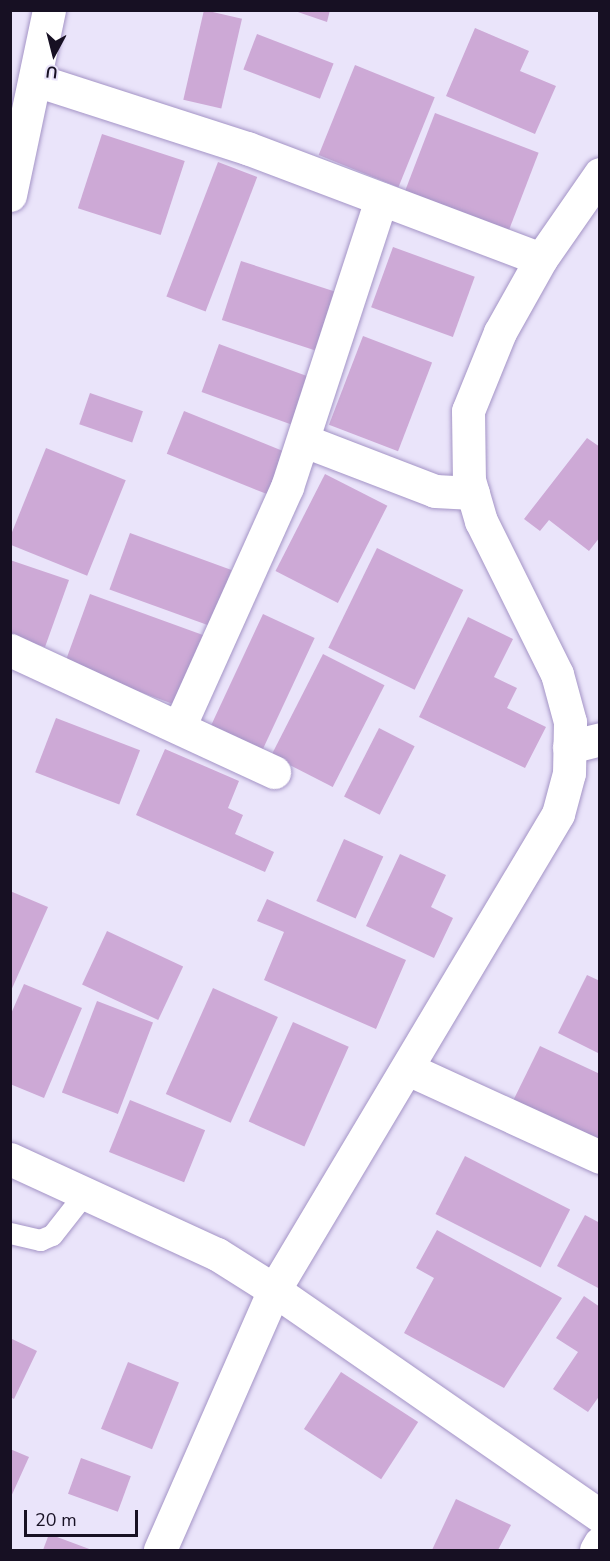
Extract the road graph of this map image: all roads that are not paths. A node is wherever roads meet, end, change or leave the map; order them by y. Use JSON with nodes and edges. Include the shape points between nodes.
{"nodes":[{"id":1,"x":50,"y":10,"type":"edge"},
{"id":2,"x":36,"y":80,"type":"junction"},
{"id":3,"x":600,"y":174,"type":"edge"},
{"id":4,"x":10,"y":195,"type":"edge"},
{"id":5,"x":381,"y":200,"type":"junction"},
{"id":6,"x":541,"y":259,"type":"junction"},
{"id":7,"x":304,"y":441,"type":"junction"},
{"id":8,"x":473,"y":493,"type":"junction"},
{"id":9,"x":10,"y":650,"type":"edge"},
{"id":10,"x":180,"y":725,"type":"junction"},
{"id":11,"x":584,"y":743,"type":"edge"},
{"id":12,"x":274,"y":772,"type":"dead end"},
{"id":13,"x":410,"y":1070,"type":"junction"},
{"id":14,"x":600,"y":1157,"type":"edge"},
{"id":15,"x":10,"y":1159,"type":"edge"},
{"id":16,"x":85,"y":1193,"type":"junction"},
{"id":17,"x":10,"y":1233,"type":"edge"},
{"id":18,"x":274,"y":1290,"type":"junction"},
{"id":19,"x":600,"y":1516,"type":"edge"},
{"id":20,"x":600,"y":1543,"type":"edge"},
{"id":21,"x":160,"y":1551,"type":"edge"},
{"id":22,"x":596,"y":1551,"type":"edge"}],
"edges":[{"from":1,"to":2,"type":"street"},
{"from":2,"to":4,"type":"street"},
{"from":2,"to":5,"type":"street","via":[[152,114]]},
{"from":3,"to":6,"type":"street"},
{"from":5,"to":6,"type":"street"},
{"from":5,"to":7,"type":"street"},
{"from":6,"to":8,"type":"street","via":[[479,373],[468,411]]},
{"from":7,"to":8,"type":"street","via":[[435,491]]},
{"from":7,"to":10,"type":"street","via":[[238,604]]},
{"from":8,"to":11,"type":"street","via":[[481,521],[557,674],[570,722]]},
{"from":9,"to":10,"type":"street"},
{"from":10,"to":12,"type":"street"},
{"from":11,"to":13,"type":"street","via":[[542,848]]},
{"from":13,"to":14,"type":"street"},
{"from":13,"to":18,"type":"street"},
{"from":15,"to":16,"type":"street"},
{"from":16,"to":17,"type":"lane","via":[[52,1235],[40,1240]]},
{"from":16,"to":18,"type":"street","via":[[217,1254]]},
{"from":18,"to":19,"type":"street"},
{"from":18,"to":21,"type":"street"},
{"from":20,"to":22,"type":"street"}]}
